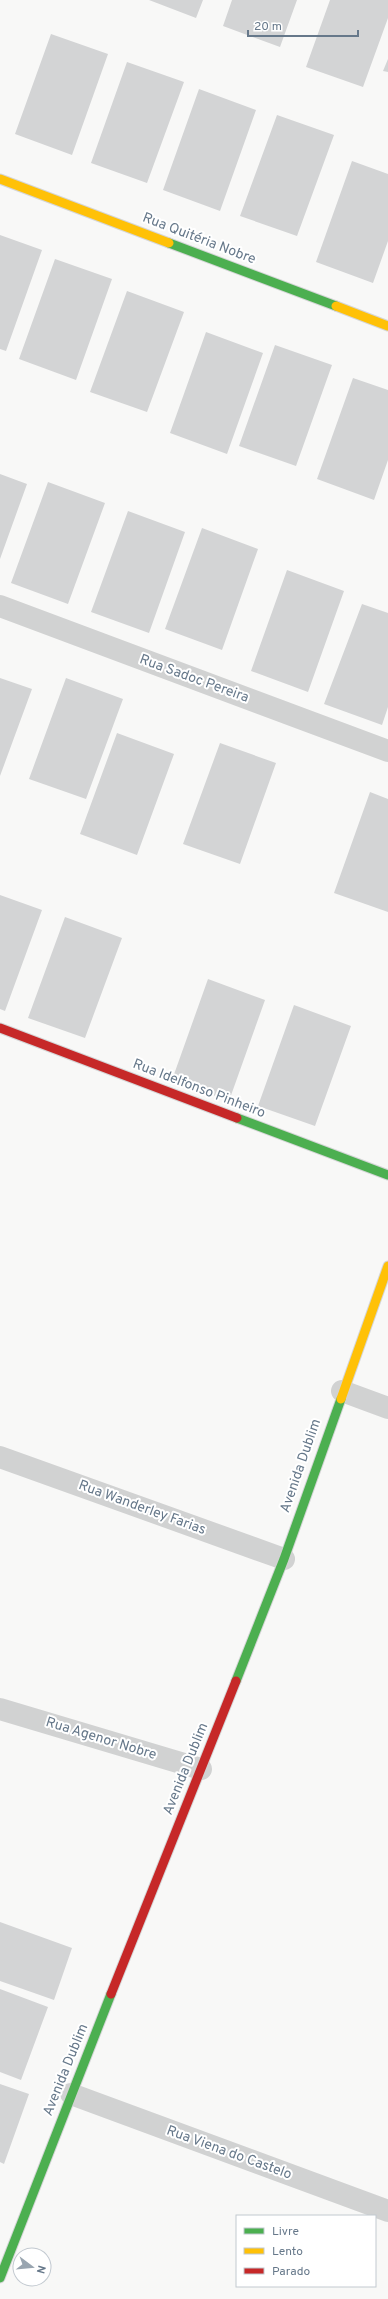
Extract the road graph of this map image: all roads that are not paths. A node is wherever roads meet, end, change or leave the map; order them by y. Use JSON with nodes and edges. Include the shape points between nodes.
{"nodes":[{"id":1,"x":0,"y":179,"type":"edge"},
{"id":2,"x":388,"y":326,"type":"edge"},
{"id":3,"x":0,"y":606,"type":"edge"},
{"id":4,"x":388,"y":750,"type":"edge"},
{"id":5,"x":0,"y":1028,"type":"edge"},
{"id":6,"x":388,"y":1175,"type":"edge"},
{"id":7,"x":388,"y":1266,"type":"edge"},
{"id":8,"x":342,"y":1391,"type":"junction"},
{"id":9,"x":388,"y":1408,"type":"edge"},
{"id":10,"x":0,"y":1457,"type":"edge"},
{"id":11,"x":284,"y":1559,"type":"junction"},
{"id":12,"x":0,"y":1709,"type":"edge"},
{"id":13,"x":201,"y":1769,"type":"junction"},
{"id":14,"x":71,"y":2094,"type":"junction"},
{"id":15,"x":388,"y":2211,"type":"edge"},
{"id":16,"x":0,"y":2278,"type":"edge"}],
"edges":[{"from":1,"to":2,"type":"street","name":"Rua Quitéria Nobre"},
{"from":3,"to":4,"type":"street","name":"Rua Sadoc Pereira"},
{"from":5,"to":6,"type":"street","name":"Rua Idelfonso Pinheiro"},
{"from":7,"to":8,"type":"street","name":"Avenida Dublim"},
{"from":8,"to":9,"type":"street"},
{"from":8,"to":11,"type":"street","name":"Avenida Dublim"},
{"from":10,"to":11,"type":"street","name":"Rua Wanderley Farias"},
{"from":11,"to":13,"type":"street","name":"Avenida Dublim"},
{"from":12,"to":13,"type":"street","name":"Rua Agenor Nobre"},
{"from":13,"to":14,"type":"street","name":"Avenida Dublim"},
{"from":14,"to":15,"type":"street","name":"Rua Viena do Castelo"},
{"from":14,"to":16,"type":"street","name":"Avenida Dublim"}]}
